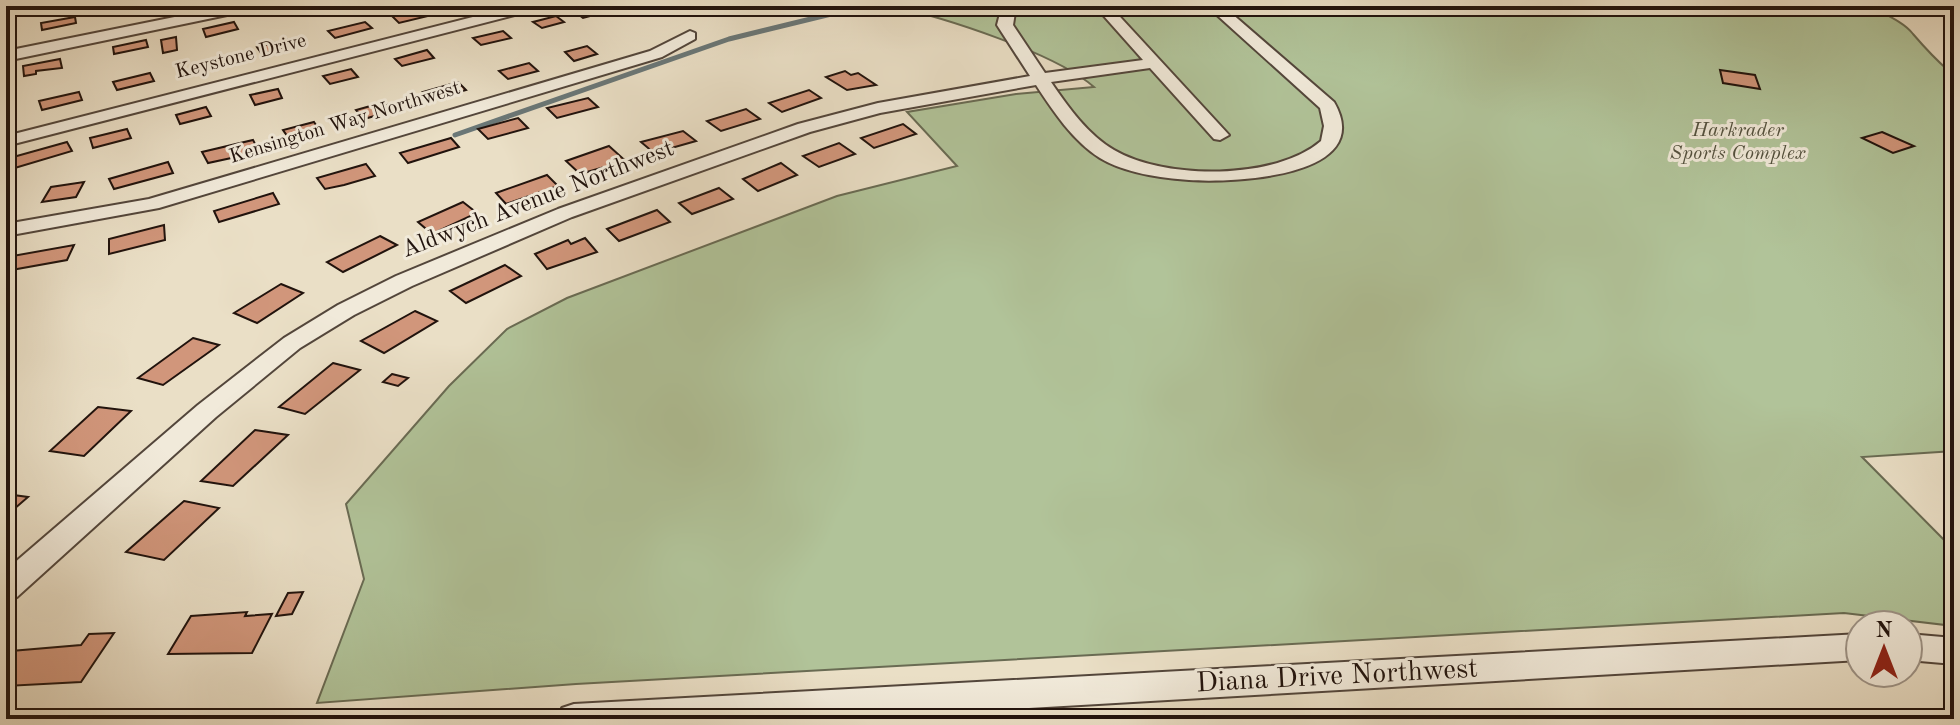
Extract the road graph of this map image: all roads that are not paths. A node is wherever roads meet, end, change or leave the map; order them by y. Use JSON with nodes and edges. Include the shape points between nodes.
{"nodes":[{"id":1,"x":251,"y":6,"type":"edge"},
{"id":2,"x":533,"y":6,"type":"edge"},
{"id":3,"x":1009,"y":6,"type":"edge"},
{"id":4,"x":1102,"y":6,"type":"edge"},
{"id":5,"x":1214,"y":6,"type":"edge"},
{"id":6,"x":690,"y":36,"type":"dead end"},
{"id":7,"x":6,"y":56,"type":"edge"},
{"id":8,"x":1155,"y":63,"type":"junction"},
{"id":9,"x":1040,"y":79,"type":"junction"},
{"id":10,"x":1220,"y":135,"type":"dead end"},
{"id":11,"x":6,"y":141,"type":"edge"},
{"id":12,"x":6,"y":230,"type":"edge"},
{"id":13,"x":6,"y":588,"type":"edge"},
{"id":14,"x":1844,"y":648,"type":"edge"},
{"id":15,"x":1924,"y":648,"type":"edge"},
{"id":16,"x":1954,"y":651,"type":"edge"},
{"id":17,"x":574,"y":719,"type":"edge"}],
"edges":[{"from":1,"to":7,"type":"street"},
{"from":2,"to":11,"type":"street","name":"Keystone Drive"},
{"from":3,"to":9,"type":"street","via":[[1005,25]]},
{"from":4,"to":8,"type":"street"},
{"from":5,"to":9,"type":"street","via":[[1328,106],[1334,126],[1326,146],[1300,162],[1266,172],[1196,175],[1155,170],[1107,154]]},
{"from":6,"to":12,"type":"street","name":"Kensington Way Northwest","via":[[656,54],[152,204]]},
{"from":8,"to":9,"type":"street","name":"Aldwych Avenue Northwest"},
{"from":8,"to":10,"type":"street"},
{"from":9,"to":13,"type":"street","name":"Aldwych Avenue Northwest","via":[[878,108],[804,128],[565,213],[404,281],[292,343]]},
{"from":14,"to":17,"type":"street","name":"Diana Drive Northwest"},
{"from":15,"to":16,"type":"street"}]}
